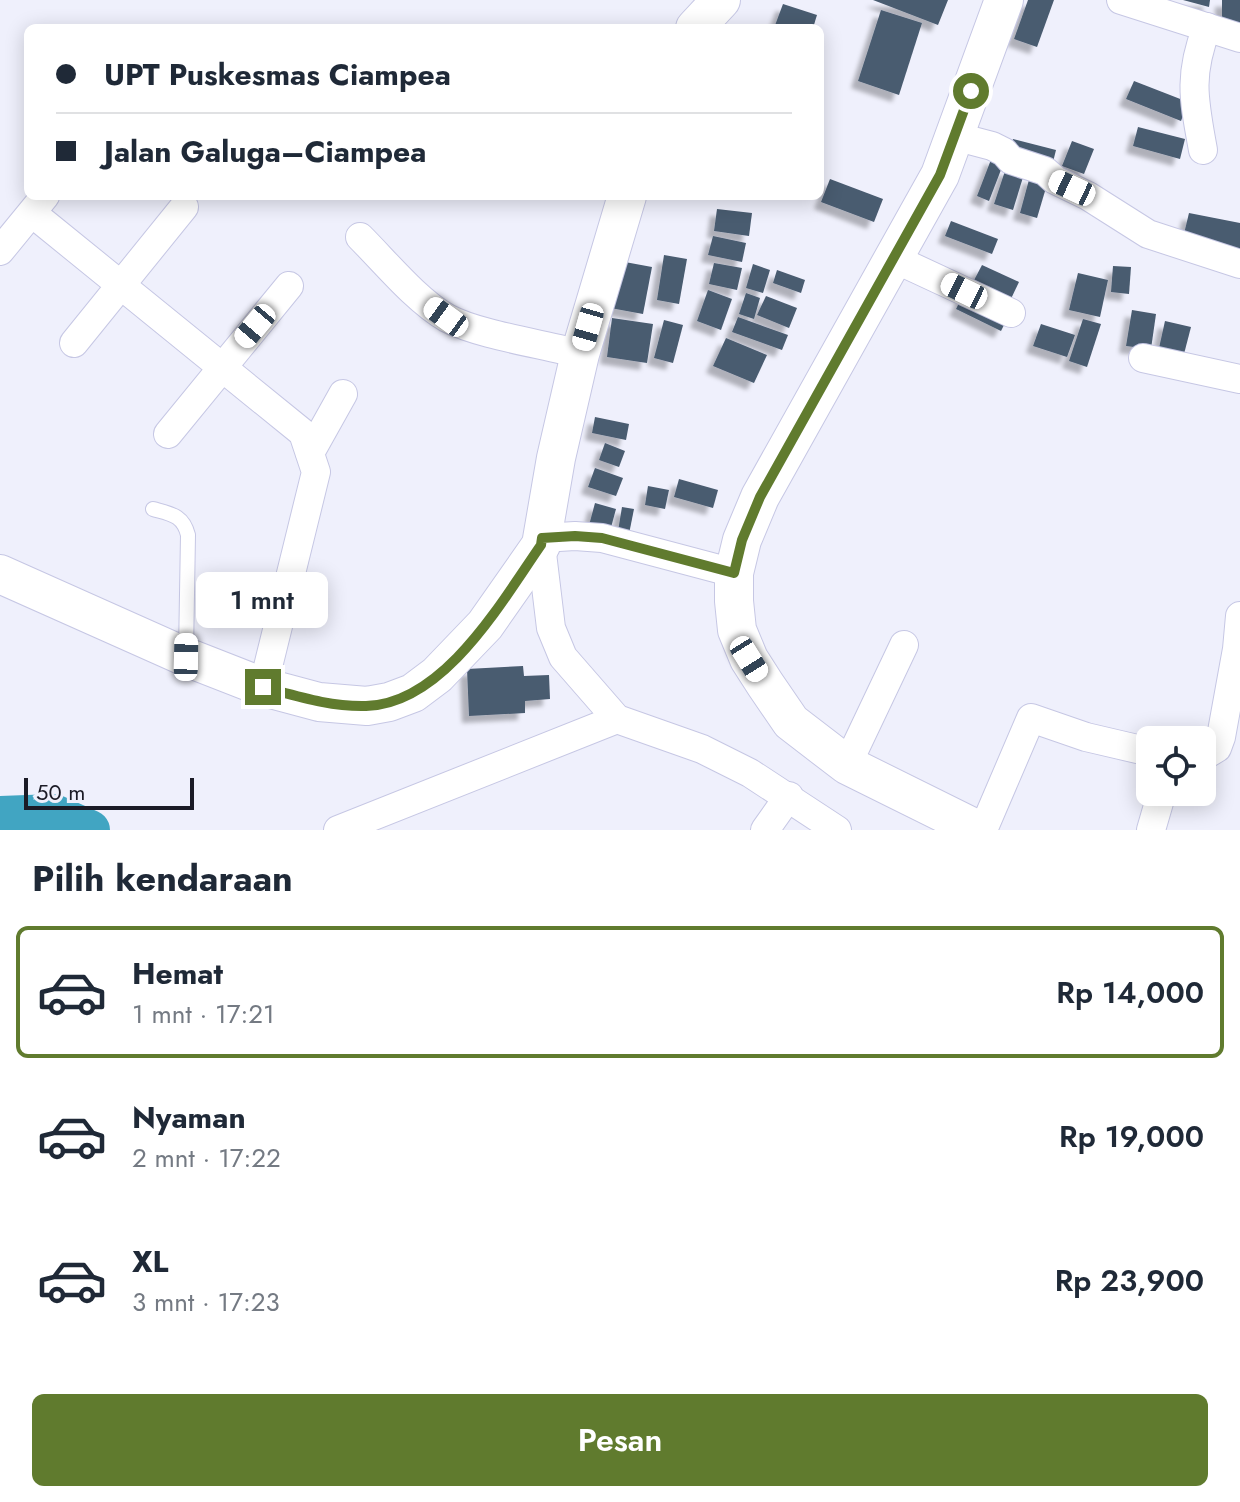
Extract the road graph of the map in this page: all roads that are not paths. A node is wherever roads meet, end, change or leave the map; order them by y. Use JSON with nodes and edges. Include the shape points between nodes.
{"nodes":[{"id":1,"x":721,"y":0,"type":"edge"},
{"id":2,"x":1004,"y":0,"type":"edge"},
{"id":3,"x":1121,"y":0,"type":"edge"},
{"id":4,"x":699,"y":24,"type":"edge"},
{"id":5,"x":1207,"y":27,"type":"junction"},
{"id":6,"x":1240,"y":38,"type":"edge"},
{"id":7,"x":954,"y":136,"type":"junction"},
{"id":8,"x":1203,"y":150,"type":"dead end"},
{"id":9,"x":626,"y":200,"type":"edge"},
{"id":10,"x":38,"y":204,"type":"edge"},
{"id":11,"x":184,"y":207,"type":"dead end"},
{"id":12,"x":360,"y":237,"type":"dead end"},
{"id":13,"x":0,"y":251,"type":"edge"},
{"id":14,"x":895,"y":259,"type":"junction"},
{"id":15,"x":1240,"y":264,"type":"edge"},
{"id":16,"x":120,"y":285,"type":"junction"},
{"id":17,"x":289,"y":286,"type":"dead end"},
{"id":18,"x":1011,"y":313,"type":"dead end"},
{"id":19,"x":74,"y":343,"type":"dead end"},
{"id":20,"x":580,"y":354,"type":"junction"},
{"id":21,"x":1143,"y":358,"type":"dead end"},
{"id":22,"x":220,"y":366,"type":"junction"},
{"id":23,"x":1240,"y":379,"type":"edge"},
{"id":24,"x":343,"y":394,"type":"dead end"},
{"id":25,"x":168,"y":434,"type":"dead end"},
{"id":26,"x":310,"y":453,"type":"junction"},
{"id":27,"x":153,"y":509,"type":"dead end"},
{"id":28,"x":542,"y":541,"type":"junction"},
{"id":29,"x":734,"y":573,"type":"junction"},
{"id":30,"x":0,"y":574,"type":"edge"},
{"id":31,"x":1240,"y":616,"type":"edge"},
{"id":32,"x":904,"y":645,"type":"dead end"},
{"id":33,"x":1238,"y":649,"type":"edge"},
{"id":34,"x":186,"y":657,"type":"junction"},
{"id":35,"x":263,"y":687,"type":"junction"},
{"id":36,"x":617,"y":719,"type":"junction"},
{"id":37,"x":1136,"y":749,"type":"edge"},
{"id":38,"x":1216,"y":749,"type":"edge"},
{"id":39,"x":847,"y":765,"type":"junction"},
{"id":40,"x":789,"y":796,"type":"junction"},
{"id":41,"x":1158,"y":806,"type":"edge"},
{"id":42,"x":338,"y":830,"type":"edge"},
{"id":43,"x":765,"y":830,"type":"edge"},
{"id":44,"x":837,"y":830,"type":"edge"},
{"id":45,"x":981,"y":830,"type":"edge"},
{"id":46,"x":1151,"y":830,"type":"edge"}],
"edges":[{"from":1,"to":4,"type":"street"},
{"from":2,"to":7,"type":"street"},
{"from":3,"to":5,"type":"street"},
{"from":5,"to":6,"type":"street"},
{"from":5,"to":8,"type":"street","via":[[1193,80]]},
{"from":7,"to":14,"type":"street","via":[[940,175]]},
{"from":7,"to":15,"type":"street","via":[[992,146],[1011,160],[1045,171],[1148,234]]},
{"from":9,"to":20,"type":"street"},
{"from":10,"to":13,"type":"street"},
{"from":10,"to":16,"type":"street"},
{"from":11,"to":16,"type":"street"},
{"from":12,"to":20,"type":"street","via":[[446,317]]},
{"from":14,"to":18,"type":"street"},
{"from":14,"to":29,"type":"street","via":[[760,497]]},
{"from":16,"to":19,"type":"street"},
{"from":16,"to":22,"type":"street"},
{"from":17,"to":22,"type":"street"},
{"from":20,"to":28,"type":"street"},
{"from":21,"to":23,"type":"street"},
{"from":22,"to":25,"type":"street"},
{"from":22,"to":26,"type":"street","via":[[303,433]]},
{"from":24,"to":26,"type":"street"},
{"from":26,"to":35,"type":"street","via":[[316,472]]},
{"from":27,"to":34,"type":"lane","via":[[179,517],[188,535]]},
{"from":28,"to":29,"type":"street","via":[[602,538]]},
{"from":28,"to":35,"type":"street","via":[[485,625],[413,693],[367,706],[319,702]]},
{"from":28,"to":36,"type":"street","via":[[551,628],[563,657]]},
{"from":29,"to":39,"type":"street","via":[[737,630],[749,659],[791,722]]},
{"from":30,"to":34,"type":"street"},
{"from":31,"to":33,"type":"street"},
{"from":32,"to":39,"type":"street"},
{"from":33,"to":38,"type":"street"},
{"from":34,"to":35,"type":"street"},
{"from":36,"to":40,"type":"street","via":[[702,749]]},
{"from":36,"to":42,"type":"street"},
{"from":37,"to":45,"type":"street","via":[[1021,714]]},
{"from":39,"to":45,"type":"street"},
{"from":40,"to":43,"type":"street"},
{"from":40,"to":44,"type":"street"},
{"from":41,"to":46,"type":"street"}]}
